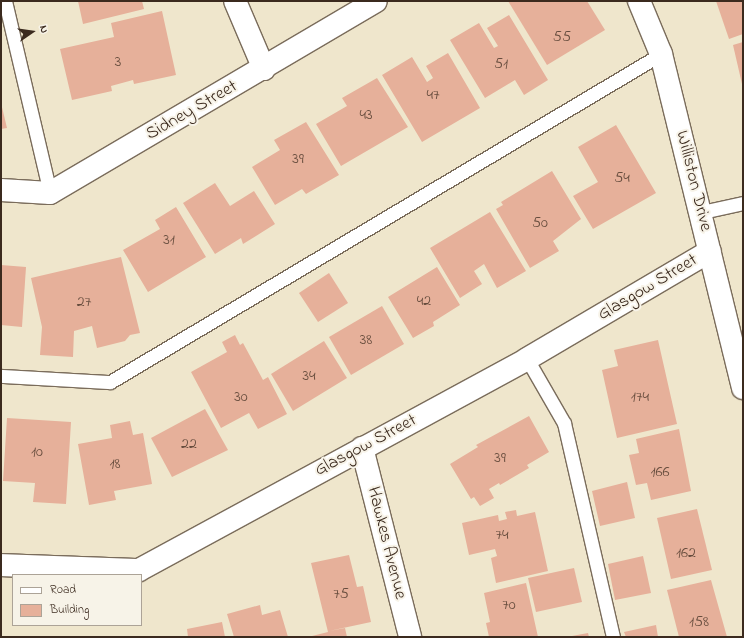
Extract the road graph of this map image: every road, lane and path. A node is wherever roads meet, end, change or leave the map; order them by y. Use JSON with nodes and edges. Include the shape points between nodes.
{"nodes":[{"id":1,"x":6,"y":1,"type":"edge"},
{"id":2,"x":235,"y":1,"type":"edge"},
{"id":3,"x":376,"y":1,"type":"edge"},
{"id":4,"x":639,"y":1,"type":"edge"},
{"id":5,"x":661,"y":54,"type":"junction"},
{"id":6,"x":264,"y":69,"type":"junction"},
{"id":7,"x":1,"y":190,"type":"edge"},
{"id":8,"x":50,"y":193,"type":"junction"},
{"id":9,"x":743,"y":203,"type":"edge"},
{"id":10,"x":702,"y":212,"type":"junction"},
{"id":11,"x":710,"y":251,"type":"junction"},
{"id":12,"x":528,"y":359,"type":"junction"},
{"id":13,"x":1,"y":376,"type":"edge"},
{"id":14,"x":743,"y":388,"type":"edge"},
{"id":15,"x":362,"y":448,"type":"junction"},
{"id":16,"x":1,"y":565,"type":"edge"},
{"id":17,"x":409,"y":637,"type":"edge"},
{"id":18,"x":613,"y":637,"type":"edge"}],
"edges":[{"from":1,"to":8,"type":"lane"},
{"from":2,"to":6,"type":"street"},
{"from":3,"to":6,"type":"street","name":"Sidney Street"},
{"from":4,"to":5,"type":"street","name":"Williston Drive"},
{"from":5,"to":10,"type":"street","name":"Williston Drive"},
{"from":5,"to":13,"type":"lane","via":[[110,382]]},
{"from":6,"to":8,"type":"street","name":"Sidney Street"},
{"from":7,"to":8,"type":"street"},
{"from":9,"to":10,"type":"lane"},
{"from":10,"to":11,"type":"street","name":"Williston Drive"},
{"from":11,"to":12,"type":"street","name":"Glasgow Street"},
{"from":11,"to":14,"type":"street","name":"Williston Drive"},
{"from":12,"to":15,"type":"street","name":"Glasgow Street"},
{"from":12,"to":18,"type":"lane","via":[[564,423]]},
{"from":15,"to":16,"type":"street","name":"Glasgow Street","via":[[139,570]]},
{"from":15,"to":17,"type":"street","name":"Hawkes Avenue"}]}
